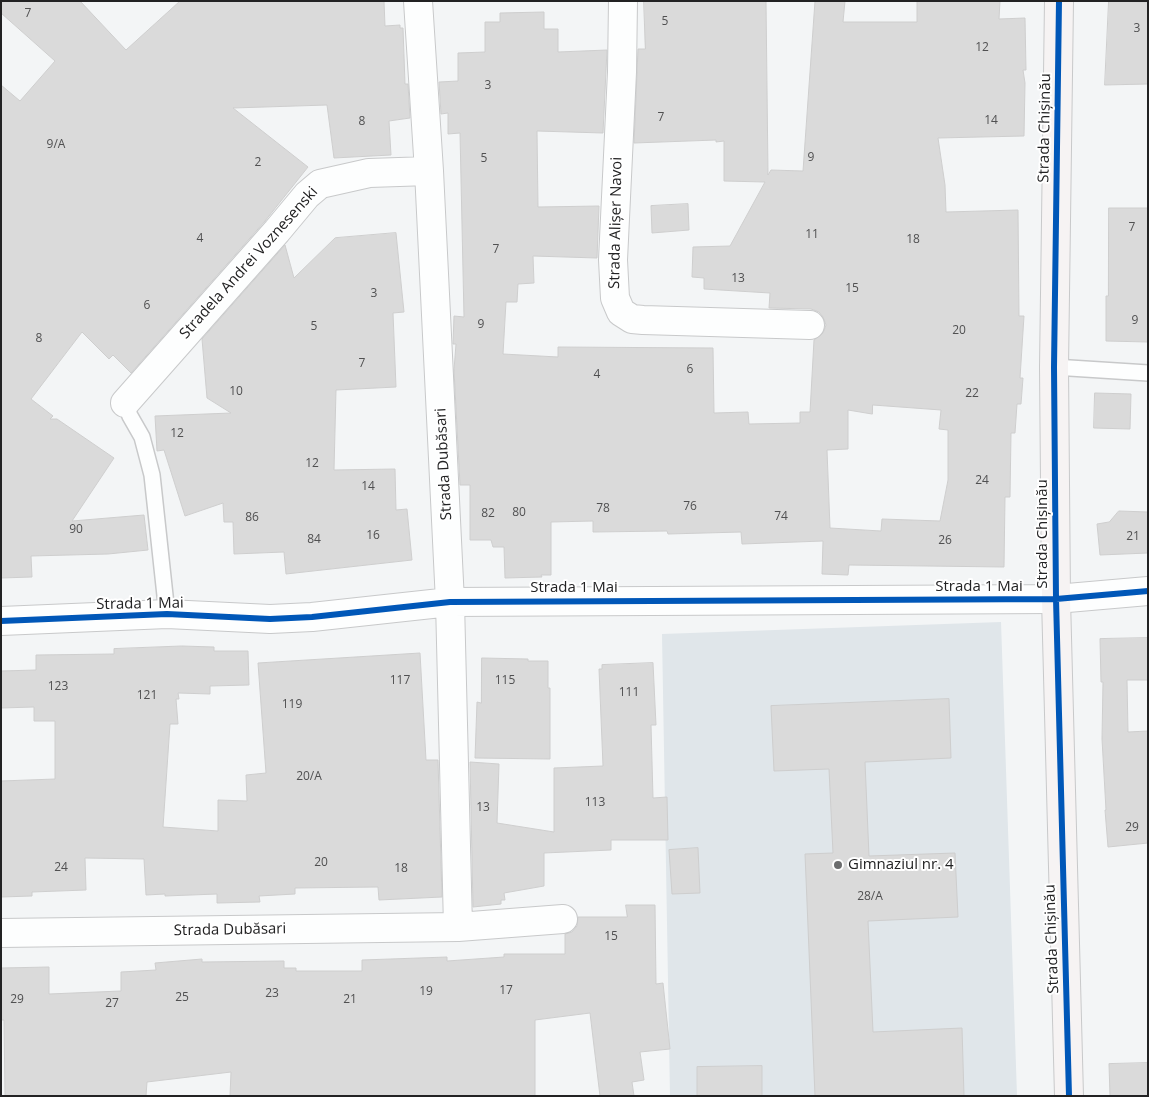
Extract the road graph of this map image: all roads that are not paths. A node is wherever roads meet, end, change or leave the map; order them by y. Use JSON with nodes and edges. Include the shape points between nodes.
{"nodes":[{"id":1,"x":418,"y":1,"type":"edge"},
{"id":2,"x":623,"y":1,"type":"edge"},
{"id":3,"x":1059,"y":1,"type":"edge"},
{"id":4,"x":429,"y":172,"type":"junction"},
{"id":5,"x":810,"y":325,"type":"dead end"},
{"id":6,"x":1054,"y":367,"type":"junction"},
{"id":7,"x":1148,"y":373,"type":"edge"},
{"id":8,"x":125,"y":403,"type":"joint"},
{"id":9,"x":1148,"y":591,"type":"edge"},
{"id":10,"x":1056,"y":599,"type":"junction"},
{"id":11,"x":450,"y":602,"type":"junction"},
{"id":12,"x":167,"y":614,"type":"junction"},
{"id":13,"x":1,"y":621,"type":"edge"},
{"id":14,"x":563,"y":919,"type":"dead end"},
{"id":15,"x":458,"y":927,"type":"junction"},
{"id":16,"x":1,"y":933,"type":"edge"},
{"id":17,"x":1069,"y":1096,"type":"edge"}],
"edges":[{"from":1,"to":4,"type":"street","name":"Strada Dubăsari"},
{"from":2,"to":5,"type":"street","name":"Strada Alișer Navoi","via":[[613,260],[615,298],[621,312],[632,319],[643,320]]},
{"from":3,"to":6,"type":"street","name":"Strada Chișinău"},
{"from":4,"to":8,"type":"street","name":"Stradela Andrei Voznesenski","via":[[369,173],[320,184]]},
{"from":4,"to":11,"type":"street","name":"Strada Dubăsari"},
{"from":6,"to":7,"type":"lane"},
{"from":6,"to":10,"type":"street","name":"Strada Chișinău"},
{"from":8,"to":12,"type":"lane","via":[[142,437],[152,475]]},
{"from":9,"to":10,"type":"street","name":"Strada 1 Mai"},
{"from":10,"to":11,"type":"street","name":"Strada 1 Mai"},
{"from":10,"to":17,"type":"street","name":"Strada Chișinău"},
{"from":11,"to":12,"type":"street","name":"Strada 1 Mai","via":[[270,619]]},
{"from":11,"to":15,"type":"street","name":"Strada Dubăsari"},
{"from":12,"to":13,"type":"street","name":"Strada 1 Mai"},
{"from":14,"to":15,"type":"street","name":"Strada Dubăsari"},
{"from":15,"to":16,"type":"street","name":"Strada Dubăsari"}]}
